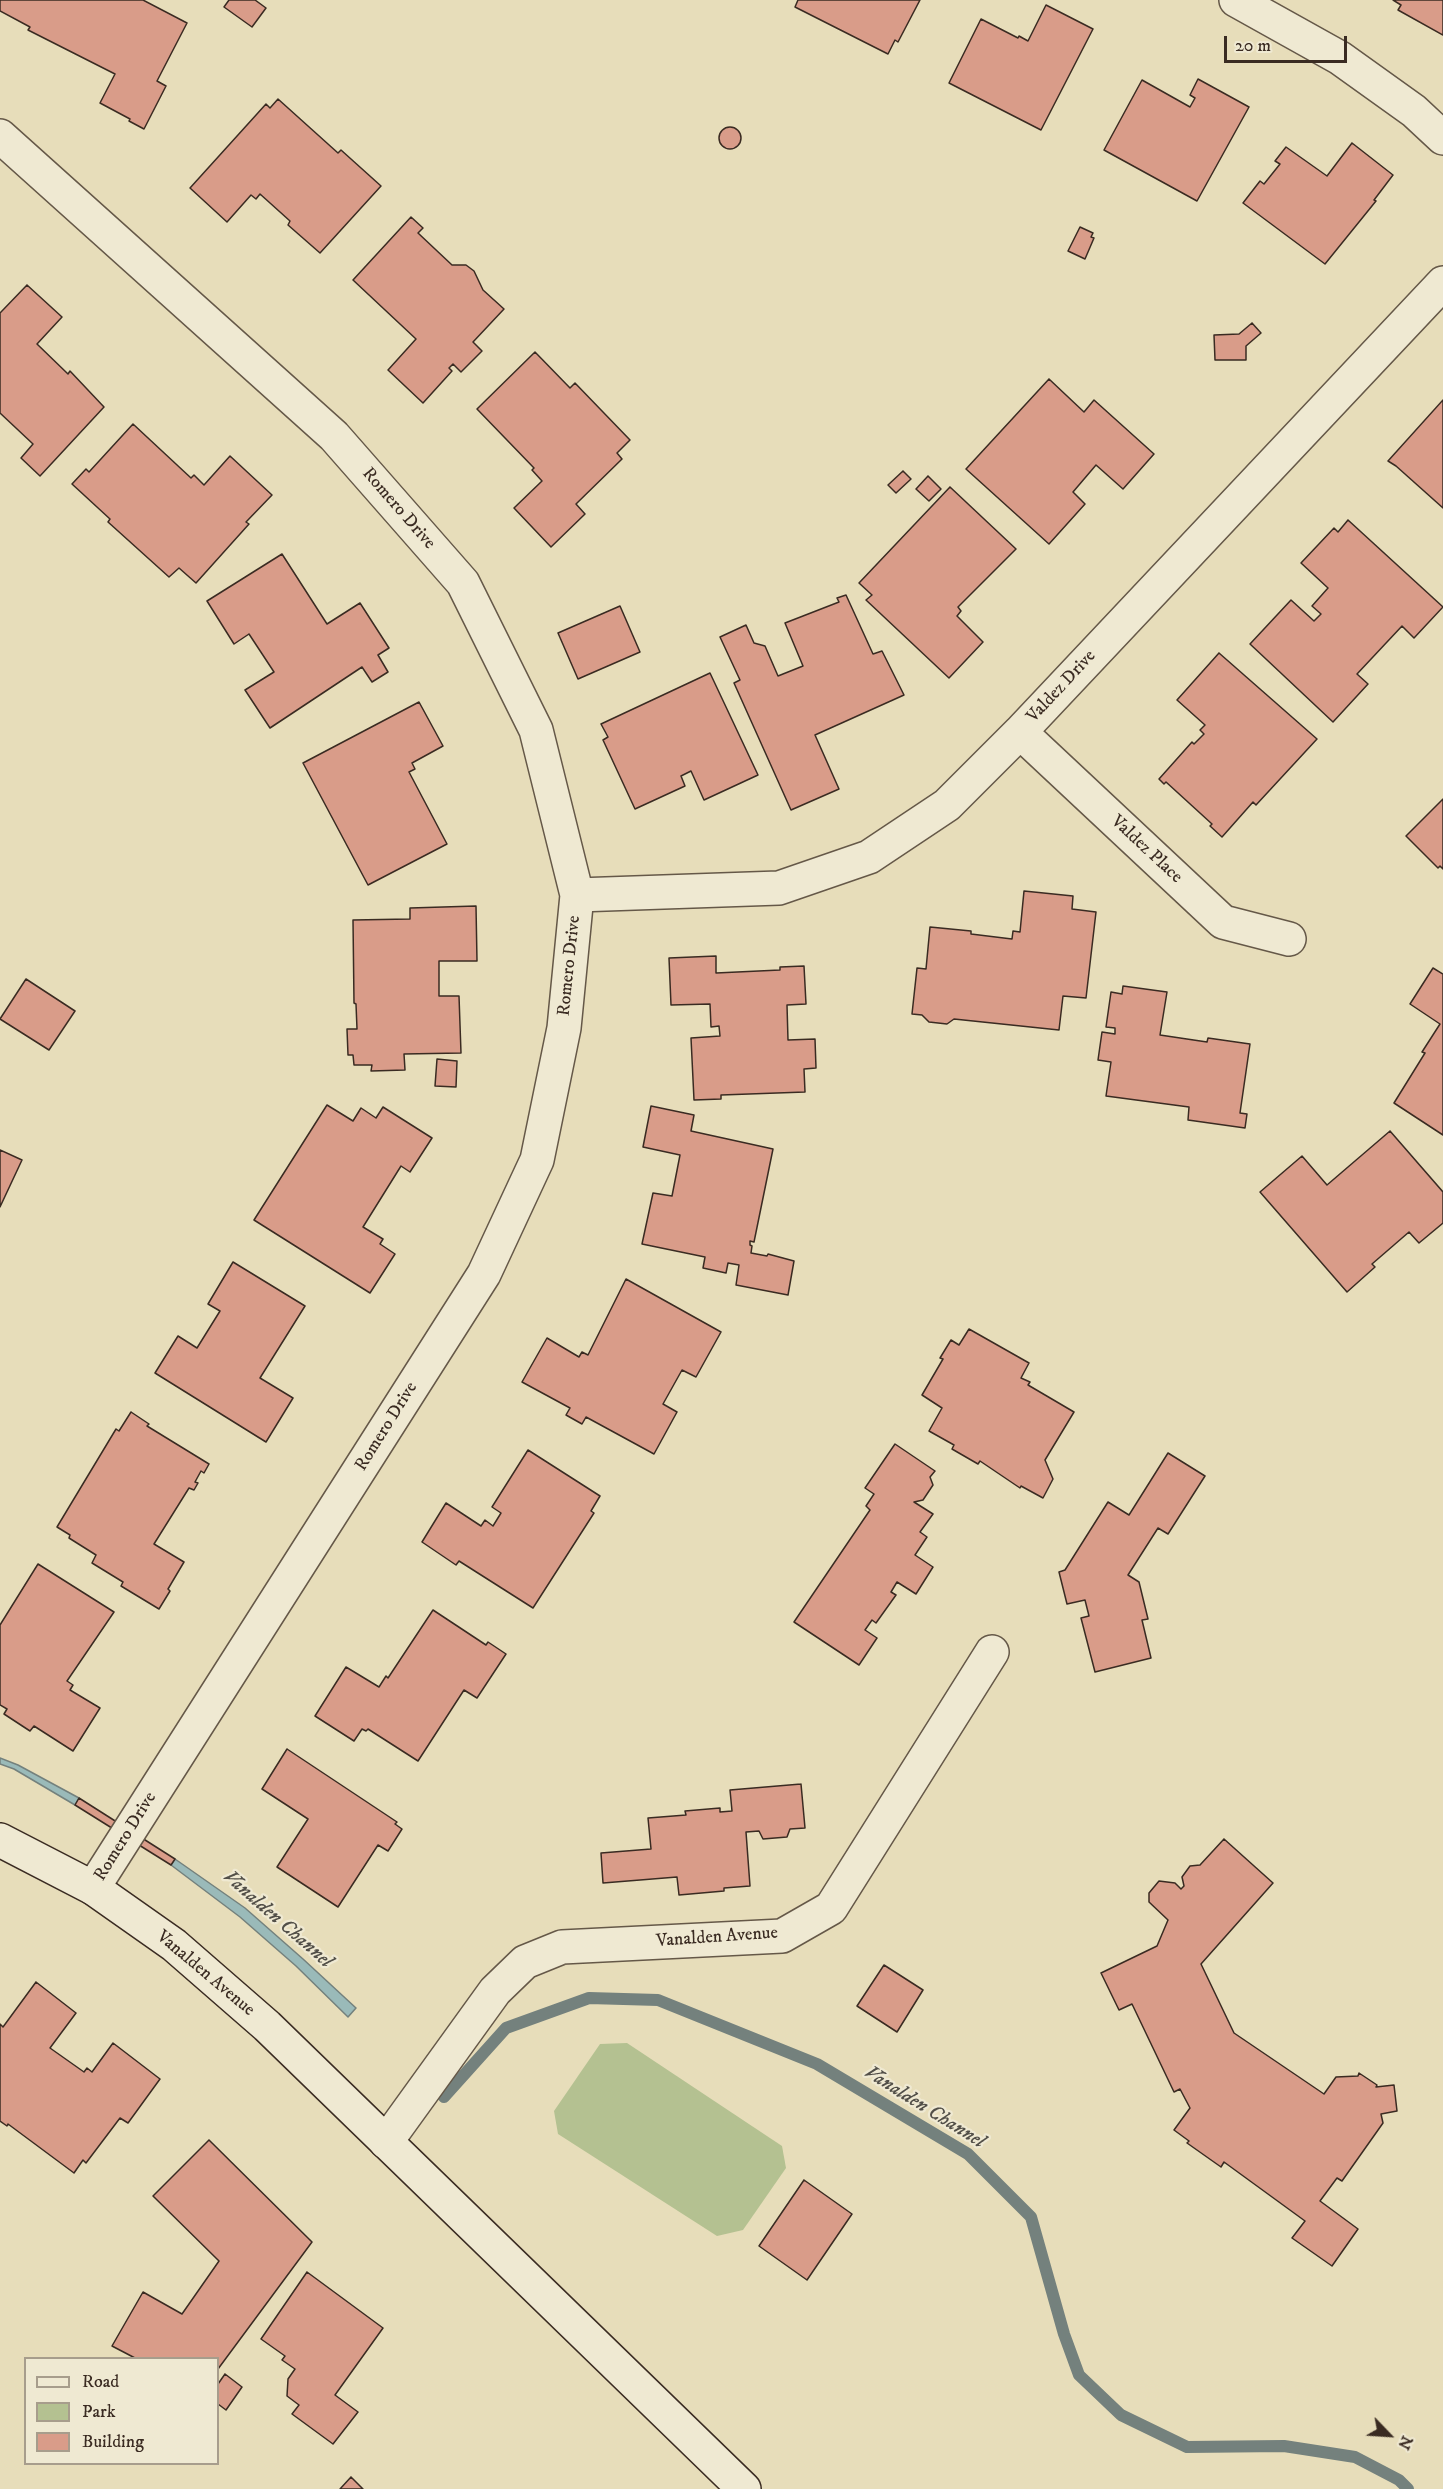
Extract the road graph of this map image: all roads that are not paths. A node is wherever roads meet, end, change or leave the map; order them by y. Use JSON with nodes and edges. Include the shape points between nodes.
{"nodes":[{"id":1,"x":1236,"y":0,"type":"edge"},
{"id":2,"x":0,"y":136,"type":"edge"},
{"id":3,"x":1443,"y":138,"type":"edge"},
{"id":4,"x":1443,"y":283,"type":"edge"},
{"id":5,"x":1020,"y":732,"type":"junction"},
{"id":6,"x":577,"y":894,"type":"junction"},
{"id":7,"x":1289,"y":939,"type":"dead end"},
{"id":8,"x":992,"y":1652,"type":"dead end"},
{"id":9,"x":0,"y":1840,"type":"edge"},
{"id":10,"x":93,"y":1888,"type":"junction"},
{"id":11,"x":386,"y":2142,"type":"junction"},
{"id":12,"x":744,"y":2489,"type":"edge"}],
"edges":[{"from":1,"to":3,"type":"street","via":[[1340,58],[1414,111]]},
{"from":2,"to":6,"type":"street","name":"Romero Drive","via":[[334,436],[463,583],[536,730]]},
{"from":4,"to":5,"type":"street","name":"Valdez Drive"},
{"from":5,"to":6,"type":"street","name":"Valdez Drive","via":[[947,805],[869,857],[779,888]]},
{"from":5,"to":7,"type":"street","name":"Valdez Place","via":[[1223,922]]},
{"from":6,"to":10,"type":"street","name":"Romero Drive","via":[[564,1028],[537,1160],[484,1274]]},
{"from":8,"to":11,"type":"street","name":"Vanalden Avenue","via":[[831,1908],[782,1936],[562,1947],[525,1962],[495,1991]]},
{"from":9,"to":10,"type":"street","name":"Vanalden Avenue"},
{"from":10,"to":11,"type":"street","name":"Vanalden Avenue","via":[[174,1945],[250,2011]]},
{"from":11,"to":12,"type":"street","name":"Vanalden Avenue"}]}
